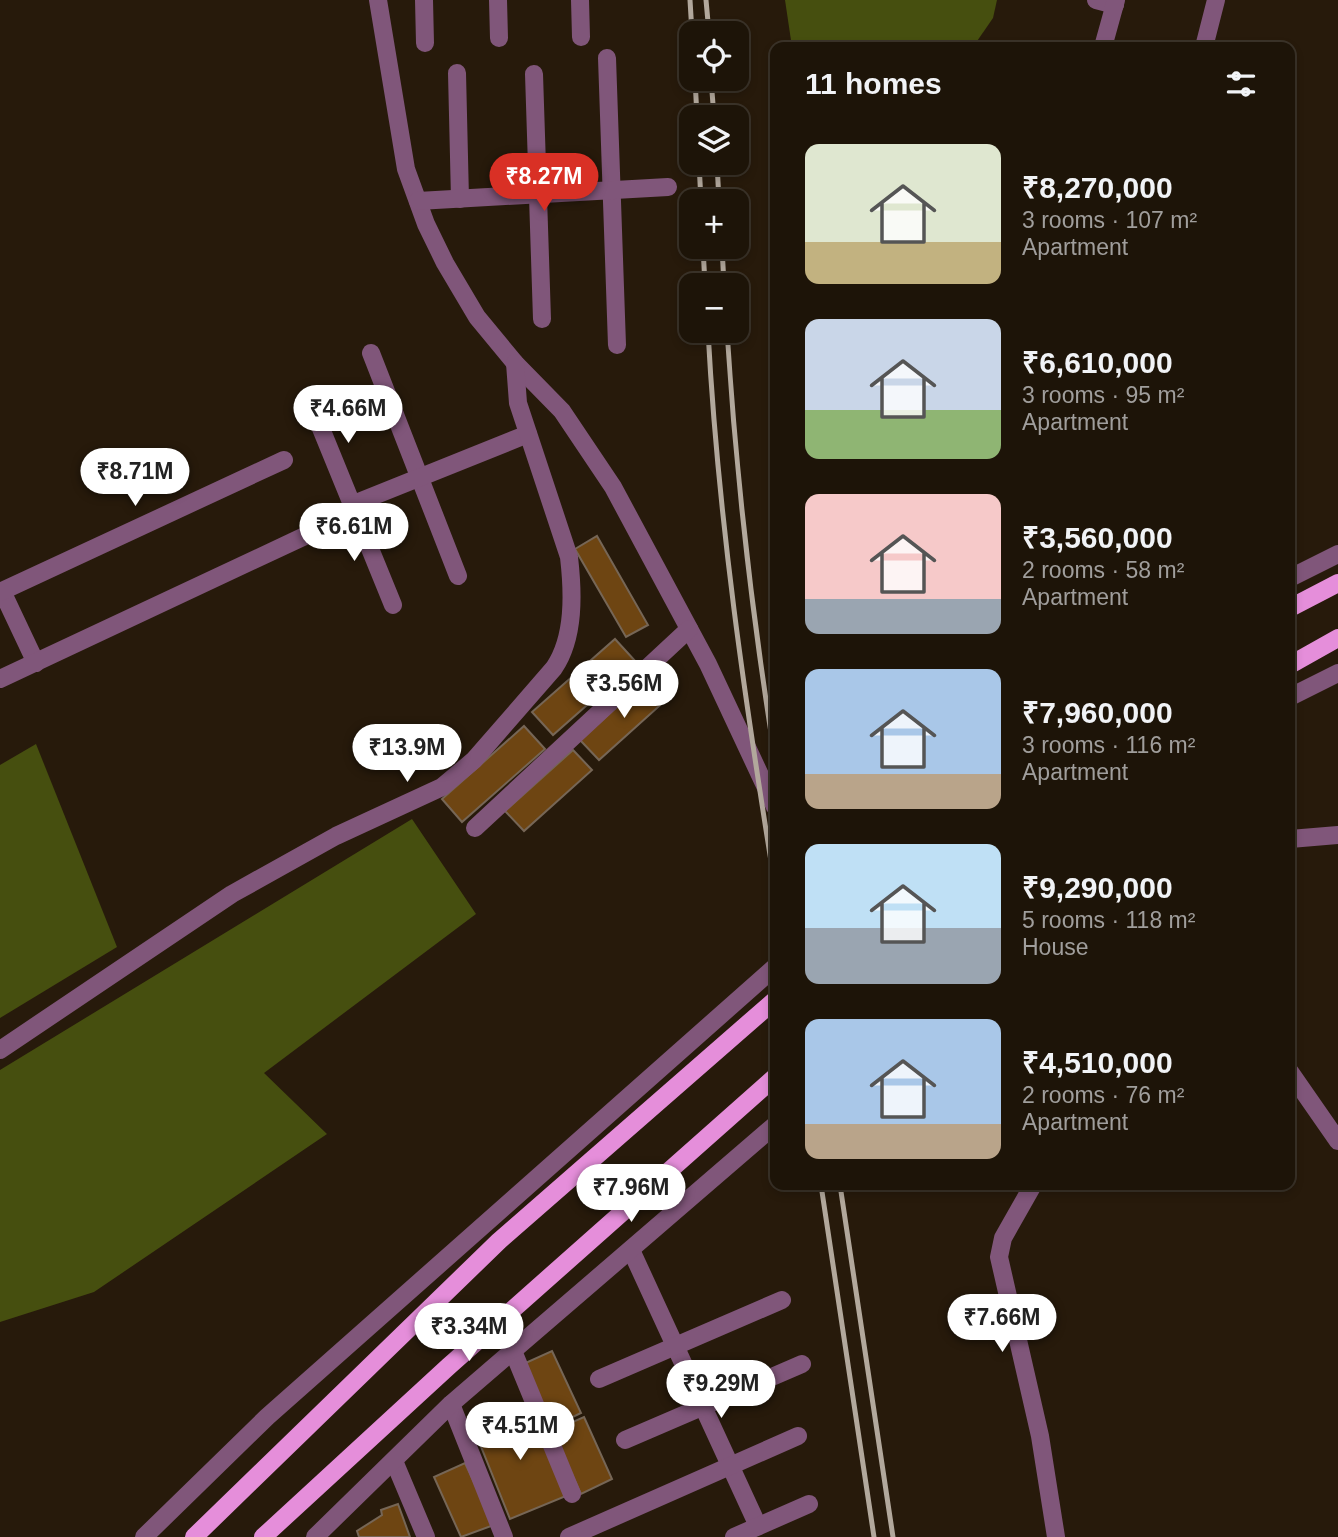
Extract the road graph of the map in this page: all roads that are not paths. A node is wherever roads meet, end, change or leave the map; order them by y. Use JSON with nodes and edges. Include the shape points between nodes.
{"nodes":[{"id":1,"x":378,"y":0,"type":"edge"},
{"id":2,"x":424,"y":0,"type":"edge"},
{"id":3,"x":498,"y":0,"type":"edge"},
{"id":4,"x":580,"y":0,"type":"edge"},
{"id":5,"x":1096,"y":0,"type":"edge"},
{"id":6,"x":1216,"y":0,"type":"edge"},
{"id":7,"x":1115,"y":2,"type":"edge"},
{"id":8,"x":581,"y":37,"type":"dead end"},
{"id":9,"x":499,"y":38,"type":"dead end"},
{"id":10,"x":1104,"y":42,"type":"edge"},
{"id":11,"x":1205,"y":42,"type":"edge"},
{"id":12,"x":425,"y":43,"type":"dead end"},
{"id":13,"x":607,"y":58,"type":"dead end"},
{"id":14,"x":457,"y":73,"type":"dead end"},
{"id":15,"x":534,"y":74,"type":"dead end"},
{"id":16,"x":668,"y":187,"type":"dead end"},
{"id":17,"x":611,"y":190,"type":"junction"},
{"id":18,"x":536,"y":194,"type":"junction"},
{"id":19,"x":460,"y":199,"type":"junction"},
{"id":20,"x":418,"y":201,"type":"junction"},
{"id":21,"x":542,"y":319,"type":"dead end"},
{"id":22,"x":617,"y":345,"type":"dead end"},
{"id":23,"x":371,"y":353,"type":"dead end"},
{"id":24,"x":515,"y":363,"type":"junction"},
{"id":25,"x":309,"y":399,"type":"dead end"},
{"id":26,"x":528,"y":434,"type":"junction"},
{"id":27,"x":284,"y":460,"type":"dead end"},
{"id":28,"x":418,"y":478,"type":"junction"},
{"id":29,"x":351,"y":506,"type":"junction"},
{"id":30,"x":307,"y":535,"type":"dead end"},
{"id":31,"x":1338,"y":554,"type":"edge"},
{"id":32,"x":458,"y":576,"type":"dead end"},
{"id":33,"x":1295,"y":576,"type":"edge"},
{"id":34,"x":1338,"y":583,"type":"edge"},
{"id":35,"x":1,"y":592,"type":"edge"},
{"id":36,"x":393,"y":605,"type":"dead end"},
{"id":37,"x":1295,"y":605,"type":"edge"},
{"id":38,"x":689,"y":629,"type":"junction"},
{"id":39,"x":1338,"y":638,"type":"edge"},
{"id":40,"x":1295,"y":662,"type":"edge"},
{"id":41,"x":36,"y":663,"type":"junction"},
{"id":42,"x":1338,"y":673,"type":"edge"},
{"id":43,"x":0,"y":679,"type":"edge"},
{"id":44,"x":1295,"y":694,"type":"edge"},
{"id":45,"x":770,"y":797,"type":"edge"},
{"id":46,"x":475,"y":828,"type":"dead end"},
{"id":47,"x":1338,"y":835,"type":"edge"},
{"id":48,"x":1295,"y":839,"type":"edge"},
{"id":49,"x":770,"y":971,"type":"edge"},
{"id":50,"x":770,"y":1004,"type":"edge"},
{"id":51,"x":0,"y":1050,"type":"edge"},
{"id":52,"x":1295,"y":1079,"type":"edge"},
{"id":53,"x":770,"y":1081,"type":"edge"},
{"id":54,"x":770,"y":1129,"type":"edge"},
{"id":55,"x":1338,"y":1141,"type":"edge"},
{"id":56,"x":1030,"y":1190,"type":"edge"},
{"id":57,"x":631,"y":1250,"type":"junction"},
{"id":58,"x":782,"y":1300,"type":"dead end"},
{"id":59,"x":675,"y":1346,"type":"junction"},
{"id":60,"x":513,"y":1351,"type":"junction"},
{"id":61,"x":802,"y":1364,"type":"dead end"},
{"id":62,"x":600,"y":1379,"type":"dead end"},
{"id":63,"x":451,"y":1404,"type":"junction"},
{"id":64,"x":703,"y":1407,"type":"junction"},
{"id":65,"x":798,"y":1436,"type":"dead end"},
{"id":66,"x":625,"y":1440,"type":"dead end"},
{"id":67,"x":394,"y":1461,"type":"junction"},
{"id":68,"x":731,"y":1468,"type":"junction"},
{"id":69,"x":572,"y":1494,"type":"dead end"},
{"id":70,"x":809,"y":1504,"type":"dead end"},
{"id":71,"x":758,"y":1526,"type":"junction"},
{"id":72,"x":576,"y":1536,"type":"edge"},
{"id":73,"x":144,"y":1537,"type":"edge"},
{"id":74,"x":194,"y":1537,"type":"edge"},
{"id":75,"x":263,"y":1537,"type":"edge"},
{"id":76,"x":315,"y":1537,"type":"edge"},
{"id":77,"x":426,"y":1537,"type":"edge"},
{"id":78,"x":504,"y":1537,"type":"edge"},
{"id":79,"x":733,"y":1537,"type":"edge"},
{"id":80,"x":1056,"y":1537,"type":"edge"}],
"edges":[{"from":1,"to":20,"type":"street","via":[[406,169]]},
{"from":2,"to":12,"type":"street"},
{"from":3,"to":9,"type":"street"},
{"from":4,"to":8,"type":"street"},
{"from":5,"to":7,"type":"street"},
{"from":6,"to":11,"type":"street"},
{"from":7,"to":10,"type":"street"},
{"from":13,"to":17,"type":"street"},
{"from":14,"to":19,"type":"street"},
{"from":15,"to":18,"type":"street"},
{"from":16,"to":17,"type":"street"},
{"from":17,"to":18,"type":"street"},
{"from":17,"to":22,"type":"street"},
{"from":18,"to":19,"type":"street"},
{"from":18,"to":21,"type":"street"},
{"from":19,"to":20,"type":"street"},
{"from":20,"to":24,"type":"street","via":[[464,297]]},
{"from":23,"to":28,"type":"street"},
{"from":24,"to":26,"type":"street","via":[[516,397]]},
{"from":24,"to":38,"type":"street","via":[[562,411],[592,454]]},
{"from":25,"to":29,"type":"street"},
{"from":26,"to":28,"type":"street"},
{"from":26,"to":51,"type":"street","via":[[571,573],[570,621],[554,668],[474,760],[442,786],[317,846],[232,894]]},
{"from":27,"to":35,"type":"street"},
{"from":28,"to":29,"type":"street"},
{"from":28,"to":32,"type":"street"},
{"from":29,"to":36,"type":"street"},
{"from":30,"to":41,"type":"street"},
{"from":31,"to":33,"type":"street"},
{"from":34,"to":37,"type":"main road"},
{"from":35,"to":41,"type":"street"},
{"from":38,"to":45,"type":"street"},
{"from":38,"to":46,"type":"street"},
{"from":39,"to":40,"type":"main road"},
{"from":41,"to":43,"type":"street"},
{"from":42,"to":44,"type":"street"},
{"from":47,"to":48,"type":"street"},
{"from":49,"to":73,"type":"street","via":[[267,1417]]},
{"from":50,"to":74,"type":"main road","via":[[499,1241]]},
{"from":52,"to":55,"type":"street"},
{"from":53,"to":75,"type":"main road"},
{"from":54,"to":57,"type":"street"},
{"from":56,"to":80,"type":"street","via":[[1003,1238],[999,1257],[1040,1436]]},
{"from":57,"to":59,"type":"street"},
{"from":57,"to":60,"type":"street"},
{"from":58,"to":59,"type":"street"},
{"from":59,"to":62,"type":"street"},
{"from":59,"to":64,"type":"street"},
{"from":60,"to":63,"type":"street"},
{"from":60,"to":69,"type":"street"},
{"from":61,"to":64,"type":"street"},
{"from":63,"to":67,"type":"street"},
{"from":63,"to":78,"type":"street"},
{"from":64,"to":66,"type":"street"},
{"from":64,"to":68,"type":"street"},
{"from":65,"to":68,"type":"street"},
{"from":67,"to":76,"type":"street"},
{"from":67,"to":77,"type":"street"},
{"from":68,"to":71,"type":"street"},
{"from":68,"to":72,"type":"street"},
{"from":70,"to":71,"type":"street"},
{"from":71,"to":79,"type":"street"}]}
